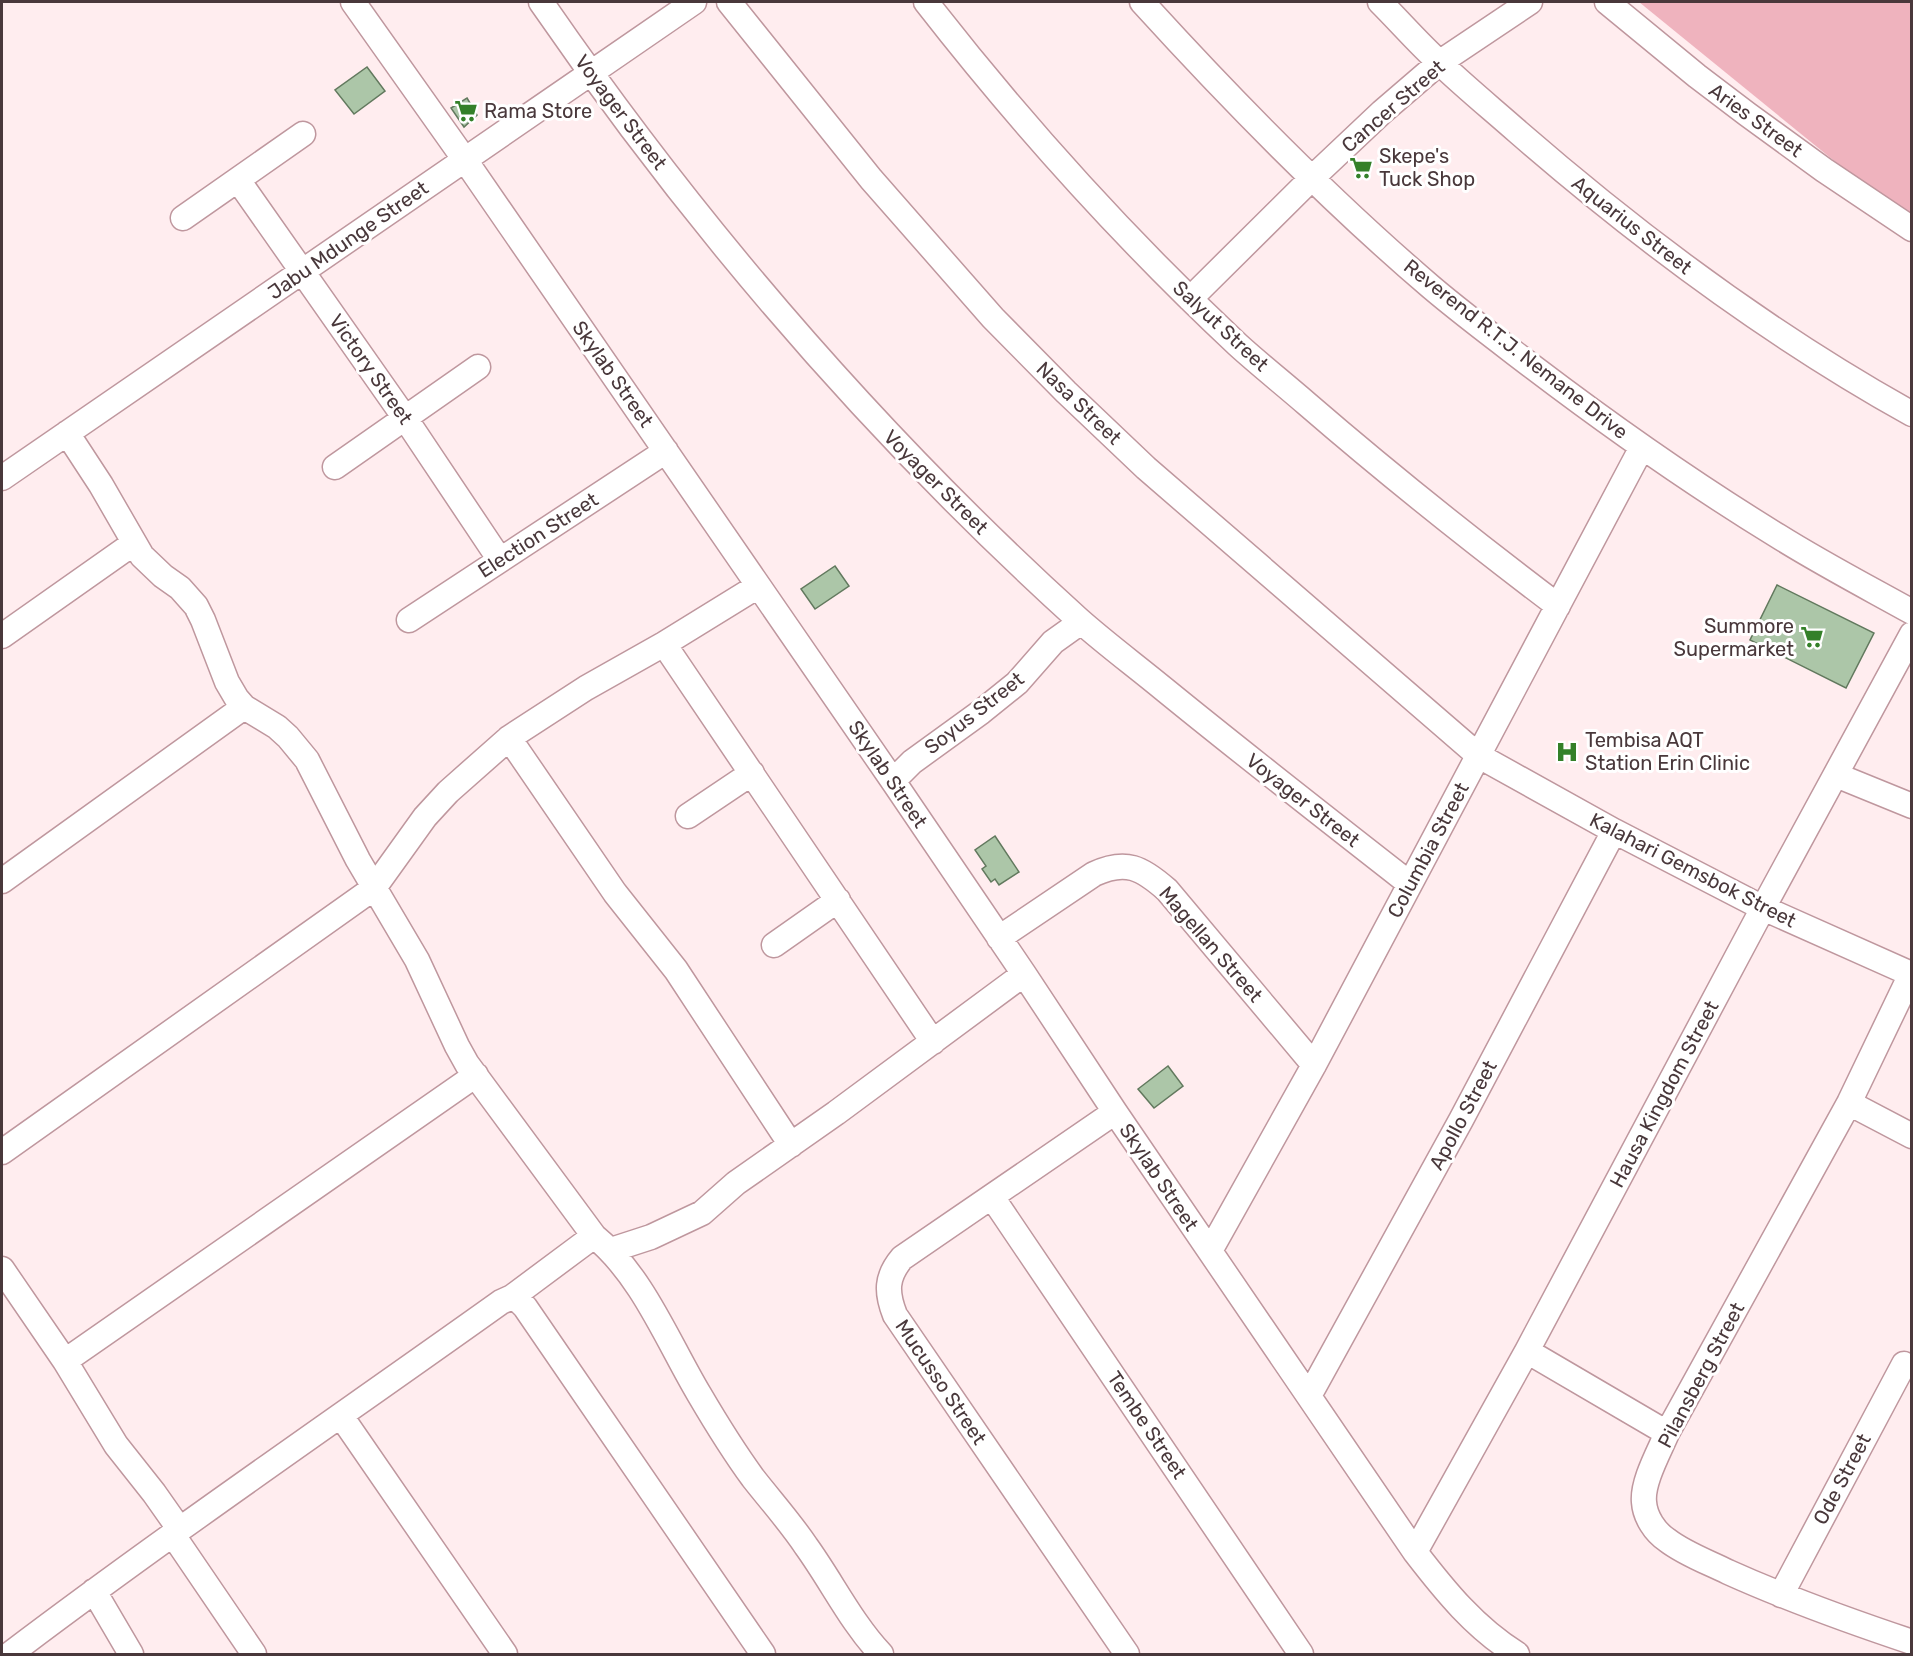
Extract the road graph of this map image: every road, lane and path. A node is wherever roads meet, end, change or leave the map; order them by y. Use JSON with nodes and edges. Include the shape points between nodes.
{"nodes":[{"id":1,"x":353,"y":2,"type":"edge"},
{"id":2,"x":541,"y":2,"type":"edge"},
{"id":3,"x":694,"y":2,"type":"edge"},
{"id":4,"x":729,"y":2,"type":"edge"},
{"id":5,"x":926,"y":2,"type":"edge"},
{"id":6,"x":1142,"y":2,"type":"edge"},
{"id":7,"x":1380,"y":2,"type":"edge"},
{"id":8,"x":1530,"y":2,"type":"edge"},
{"id":9,"x":1607,"y":2,"type":"edge"},
{"id":10,"x":1439,"y":63,"type":"junction"},
{"id":11,"x":590,"y":73,"type":"junction"},
{"id":12,"x":303,"y":134,"type":"dead end"},
{"id":13,"x":465,"y":160,"type":"junction"},
{"id":14,"x":1311,"y":179,"type":"junction"},
{"id":15,"x":238,"y":180,"type":"junction"},
{"id":16,"x":183,"y":218,"type":"dead end"},
{"id":17,"x":1911,"y":229,"type":"edge"},
{"id":18,"x":303,"y":271,"type":"junction"},
{"id":19,"x":1190,"y":299,"type":"junction"},
{"id":20,"x":478,"y":367,"type":"dead end"},
{"id":21,"x":1911,"y":414,"type":"edge"},
{"id":22,"x":405,"y":418,"type":"junction"},
{"id":23,"x":67,"y":433,"type":"junction"},
{"id":24,"x":1642,"y":447,"type":"junction"},
{"id":25,"x":666,"y":451,"type":"junction"},
{"id":26,"x":335,"y":467,"type":"dead end"},
{"id":27,"x":4,"y":470,"type":"edge"},
{"id":28,"x":134,"y":543,"type":"junction"},
{"id":29,"x":500,"y":560,"type":"junction"},
{"id":30,"x":758,"y":586,"type":"junction"},
{"id":31,"x":1558,"y":606,"type":"junction"},
{"id":32,"x":1911,"y":612,"type":"edge"},
{"id":33,"x":410,"y":620,"type":"dead end"},
{"id":34,"x":1082,"y":622,"type":"junction"},
{"id":35,"x":1911,"y":634,"type":"edge"},
{"id":36,"x":2,"y":636,"type":"edge"},
{"id":37,"x":664,"y":644,"type":"junction"},
{"id":38,"x":244,"y":707,"type":"junction"},
{"id":39,"x":509,"y":738,"type":"junction"},
{"id":40,"x":1479,"y":756,"type":"junction"},
{"id":41,"x":752,"y":773,"type":"junction"},
{"id":42,"x":1836,"y":775,"type":"junction"},
{"id":43,"x":893,"y":781,"type":"junction"},
{"id":44,"x":1911,"y":806,"type":"edge"},
{"id":45,"x":688,"y":816,"type":"dead end"},
{"id":46,"x":1614,"y":831,"type":"junction"},
{"id":47,"x":2,"y":881,"type":"edge"},
{"id":48,"x":1410,"y":884,"type":"junction"},
{"id":49,"x":374,"y":888,"type":"junction"},
{"id":50,"x":838,"y":900,"type":"junction"},
{"id":51,"x":1763,"y":908,"type":"junction"},
{"id":52,"x":999,"y":938,"type":"junction"},
{"id":53,"x":774,"y":945,"type":"dead end"},
{"id":54,"x":1024,"y":974,"type":"junction"},
{"id":55,"x":1911,"y":974,"type":"edge"},
{"id":56,"x":933,"y":1042,"type":"junction"},
{"id":57,"x":1314,"y":1065,"type":"junction"},
{"id":58,"x":476,"y":1075,"type":"junction"},
{"id":59,"x":1849,"y":1103,"type":"junction"},
{"id":60,"x":1115,"y":1112,"type":"junction"},
{"id":61,"x":1911,"y":1136,"type":"edge"},
{"id":62,"x":791,"y":1145,"type":"junction"},
{"id":63,"x":2,"y":1152,"type":"edge"},
{"id":64,"x":992,"y":1197,"type":"junction"},
{"id":65,"x":603,"y":1243,"type":"junction"},
{"id":66,"x":1210,"y":1251,"type":"junction"},
{"id":67,"x":2,"y":1269,"type":"edge"},
{"id":68,"x":512,"y":1297,"type":"junction"},
{"id":69,"x":1527,"y":1351,"type":"junction"},
{"id":70,"x":65,"y":1361,"type":"junction"},
{"id":71,"x":1904,"y":1364,"type":"dead end"},
{"id":72,"x":1309,"y":1396,"type":"junction"},
{"id":73,"x":341,"y":1416,"type":"junction"},
{"id":74,"x":1667,"y":1433,"type":"junction"},
{"id":75,"x":176,"y":1532,"type":"junction"},
{"id":76,"x":1415,"y":1552,"type":"junction"},
{"id":77,"x":94,"y":1591,"type":"junction"},
{"id":78,"x":1781,"y":1595,"type":"junction"},
{"id":79,"x":1911,"y":1642,"type":"edge"},
{"id":80,"x":10,"y":1654,"type":"edge"},
{"id":81,"x":131,"y":1654,"type":"edge"},
{"id":82,"x":254,"y":1654,"type":"edge"},
{"id":83,"x":505,"y":1654,"type":"edge"},
{"id":84,"x":763,"y":1654,"type":"edge"},
{"id":85,"x":881,"y":1654,"type":"edge"},
{"id":86,"x":1127,"y":1654,"type":"edge"},
{"id":87,"x":1302,"y":1654,"type":"edge"},
{"id":88,"x":1517,"y":1654,"type":"edge"}],
"edges":[{"from":1,"to":13,"type":"street","name":"Skylab Street"},
{"from":2,"to":11,"type":"street","name":"Voyager Street"},
{"from":3,"to":11,"type":"street","name":"Jabu Mdunge Street"},
{"from":4,"to":40,"type":"street","name":"Nasa Street","via":[[878,187],[993,318],[1065,392],[1146,468]]},
{"from":5,"to":19,"type":"street","name":"Salyut Street","via":[[1065,169]]},
{"from":6,"to":14,"type":"street","name":"Reverend R.T.J. Nemane Drive"},
{"from":7,"to":10,"type":"street","name":"Aquarius Street"},
{"from":8,"to":10,"type":"street","name":"Cancer Street"},
{"from":9,"to":17,"type":"street","name":"Aries Street","via":[[1696,76]]},
{"from":10,"to":14,"type":"street","name":"Cancer Street"},
{"from":10,"to":21,"type":"street","name":"Aquarius Street","via":[[1559,167],[1687,269],[1783,335]]},
{"from":11,"to":13,"type":"street","name":"Jabu Mdunge Street"},
{"from":11,"to":34,"type":"street","name":"Voyager Street","via":[[791,326],[874,419],[1017,563]]},
{"from":12,"to":15,"type":"street"},
{"from":13,"to":18,"type":"street","name":"Jabu Mdunge Street"},
{"from":13,"to":25,"type":"street","name":"Skylab Street"},
{"from":14,"to":19,"type":"street","name":"Cancer Street"},
{"from":14,"to":24,"type":"street","name":"Reverend R.T.J. Nemane Drive","via":[[1432,288],[1563,391]]},
{"from":15,"to":16,"type":"street"},
{"from":15,"to":18,"type":"street","name":"Victory Street"},
{"from":18,"to":22,"type":"street","name":"Victory Street"},
{"from":18,"to":23,"type":"street","name":"Jabu Mdunge Street"},
{"from":19,"to":31,"type":"street","name":"Salyut Street","via":[[1372,461]]},
{"from":20,"to":22,"type":"street"},
{"from":22,"to":26,"type":"street"},
{"from":22,"to":29,"type":"street","name":"Victory Street"},
{"from":23,"to":27,"type":"street","name":"Jabu Mdunge Street"},
{"from":23,"to":28,"type":"street"},
{"from":24,"to":31,"type":"street","name":"Columbia Street"},
{"from":24,"to":32,"type":"street","name":"Reverend R.T.J. Nemane Drive","via":[[1779,537]]},
{"from":25,"to":29,"type":"street","name":"Election Street"},
{"from":25,"to":30,"type":"street","name":"Skylab Street"},
{"from":28,"to":36,"type":"street"},
{"from":28,"to":38,"type":"street","via":[[142,556],[196,606],[226,682]]},
{"from":29,"to":33,"type":"street","name":"Election Street"},
{"from":30,"to":37,"type":"street"},
{"from":30,"to":43,"type":"street","name":"Skylab Street"},
{"from":31,"to":40,"type":"street","name":"Columbia Street"},
{"from":34,"to":43,"type":"street","name":"Soyus Street","via":[[1053,642],[1017,683],[912,762]]},
{"from":34,"to":48,"type":"street","name":"Voyager Street"},
{"from":35,"to":42,"type":"street","name":"Hausa Kingdom Street"},
{"from":37,"to":39,"type":"street"},
{"from":37,"to":41,"type":"street"},
{"from":38,"to":47,"type":"street"},
{"from":38,"to":49,"type":"street","via":[[277,727],[298,746]]},
{"from":39,"to":49,"type":"street","via":[[447,792]]},
{"from":39,"to":62,"type":"street","via":[[615,893],[676,970]]},
{"from":40,"to":46,"type":"street","name":"Kalahari Gemsbok Street"},
{"from":40,"to":48,"type":"street","name":"Columbia Street"},
{"from":41,"to":45,"type":"street"},
{"from":41,"to":50,"type":"street"},
{"from":42,"to":44,"type":"street"},
{"from":42,"to":51,"type":"street","name":"Hausa Kingdom Street"},
{"from":43,"to":52,"type":"street","name":"Skylab Street"},
{"from":46,"to":51,"type":"street","name":"Kalahari Gemsbok Street"},
{"from":46,"to":72,"type":"street","name":"Apollo Street"},
{"from":48,"to":57,"type":"street","name":"Columbia Street"},
{"from":49,"to":58,"type":"street","via":[[417,960],[457,1046]]},
{"from":49,"to":63,"type":"street"},
{"from":50,"to":53,"type":"street"},
{"from":50,"to":56,"type":"street"},
{"from":51,"to":55,"type":"street","name":"Kalahari Gemsbok Street"},
{"from":51,"to":69,"type":"street","name":"Hausa Kingdom Street"},
{"from":52,"to":54,"type":"street","name":"Skylab Street"},
{"from":52,"to":57,"type":"street","name":"Magellan Street","via":[[1094,873],[1122,865],[1136,868],[1167,890]]},
{"from":54,"to":56,"type":"street"},
{"from":54,"to":60,"type":"street","name":"Skylab Street"},
{"from":55,"to":59,"type":"street","name":"Pilansberg Street"},
{"from":56,"to":62,"type":"street"},
{"from":57,"to":66,"type":"street","name":"Columbia Street"},
{"from":58,"to":65,"type":"street"},
{"from":58,"to":70,"type":"street"},
{"from":59,"to":61,"type":"street"},
{"from":59,"to":74,"type":"street","name":"Pilansberg Street"},
{"from":60,"to":64,"type":"street","name":"Mucusso Street"},
{"from":60,"to":66,"type":"street","name":"Skylab Street"},
{"from":62,"to":65,"type":"street","via":[[736,1183],[702,1214],[651,1237]]},
{"from":64,"to":86,"type":"street","name":"Mucusso Street","via":[[902,1258],[891,1276],[889,1300]]},
{"from":64,"to":87,"type":"street","name":"Tembe Street"},
{"from":65,"to":68,"type":"street"},
{"from":65,"to":85,"type":"street","via":[[663,1328],[741,1460],[802,1539]]},
{"from":66,"to":72,"type":"street","name":"Skylab Street"},
{"from":67,"to":70,"type":"street"},
{"from":68,"to":73,"type":"street"},
{"from":68,"to":84,"type":"street","via":[[525,1307]]},
{"from":69,"to":74,"type":"street"},
{"from":69,"to":76,"type":"street","name":"Hausa Kingdom Street"},
{"from":70,"to":75,"type":"street"},
{"from":71,"to":78,"type":"street","name":"Ode Street"},
{"from":72,"to":76,"type":"street","name":"Skylab Street"},
{"from":73,"to":75,"type":"street"},
{"from":73,"to":83,"type":"street"},
{"from":74,"to":78,"type":"street","name":"Pilansberg Street","via":[[1646,1484],[1644,1502],[1655,1530],[1690,1554]]},
{"from":75,"to":77,"type":"street"},
{"from":75,"to":82,"type":"street"},
{"from":76,"to":88,"type":"street","name":"Skylab Street","via":[[1465,1612],[1487,1634]]},
{"from":77,"to":80,"type":"street"},
{"from":77,"to":81,"type":"street"},
{"from":78,"to":79,"type":"street","name":"Pilansberg Street"}]}
